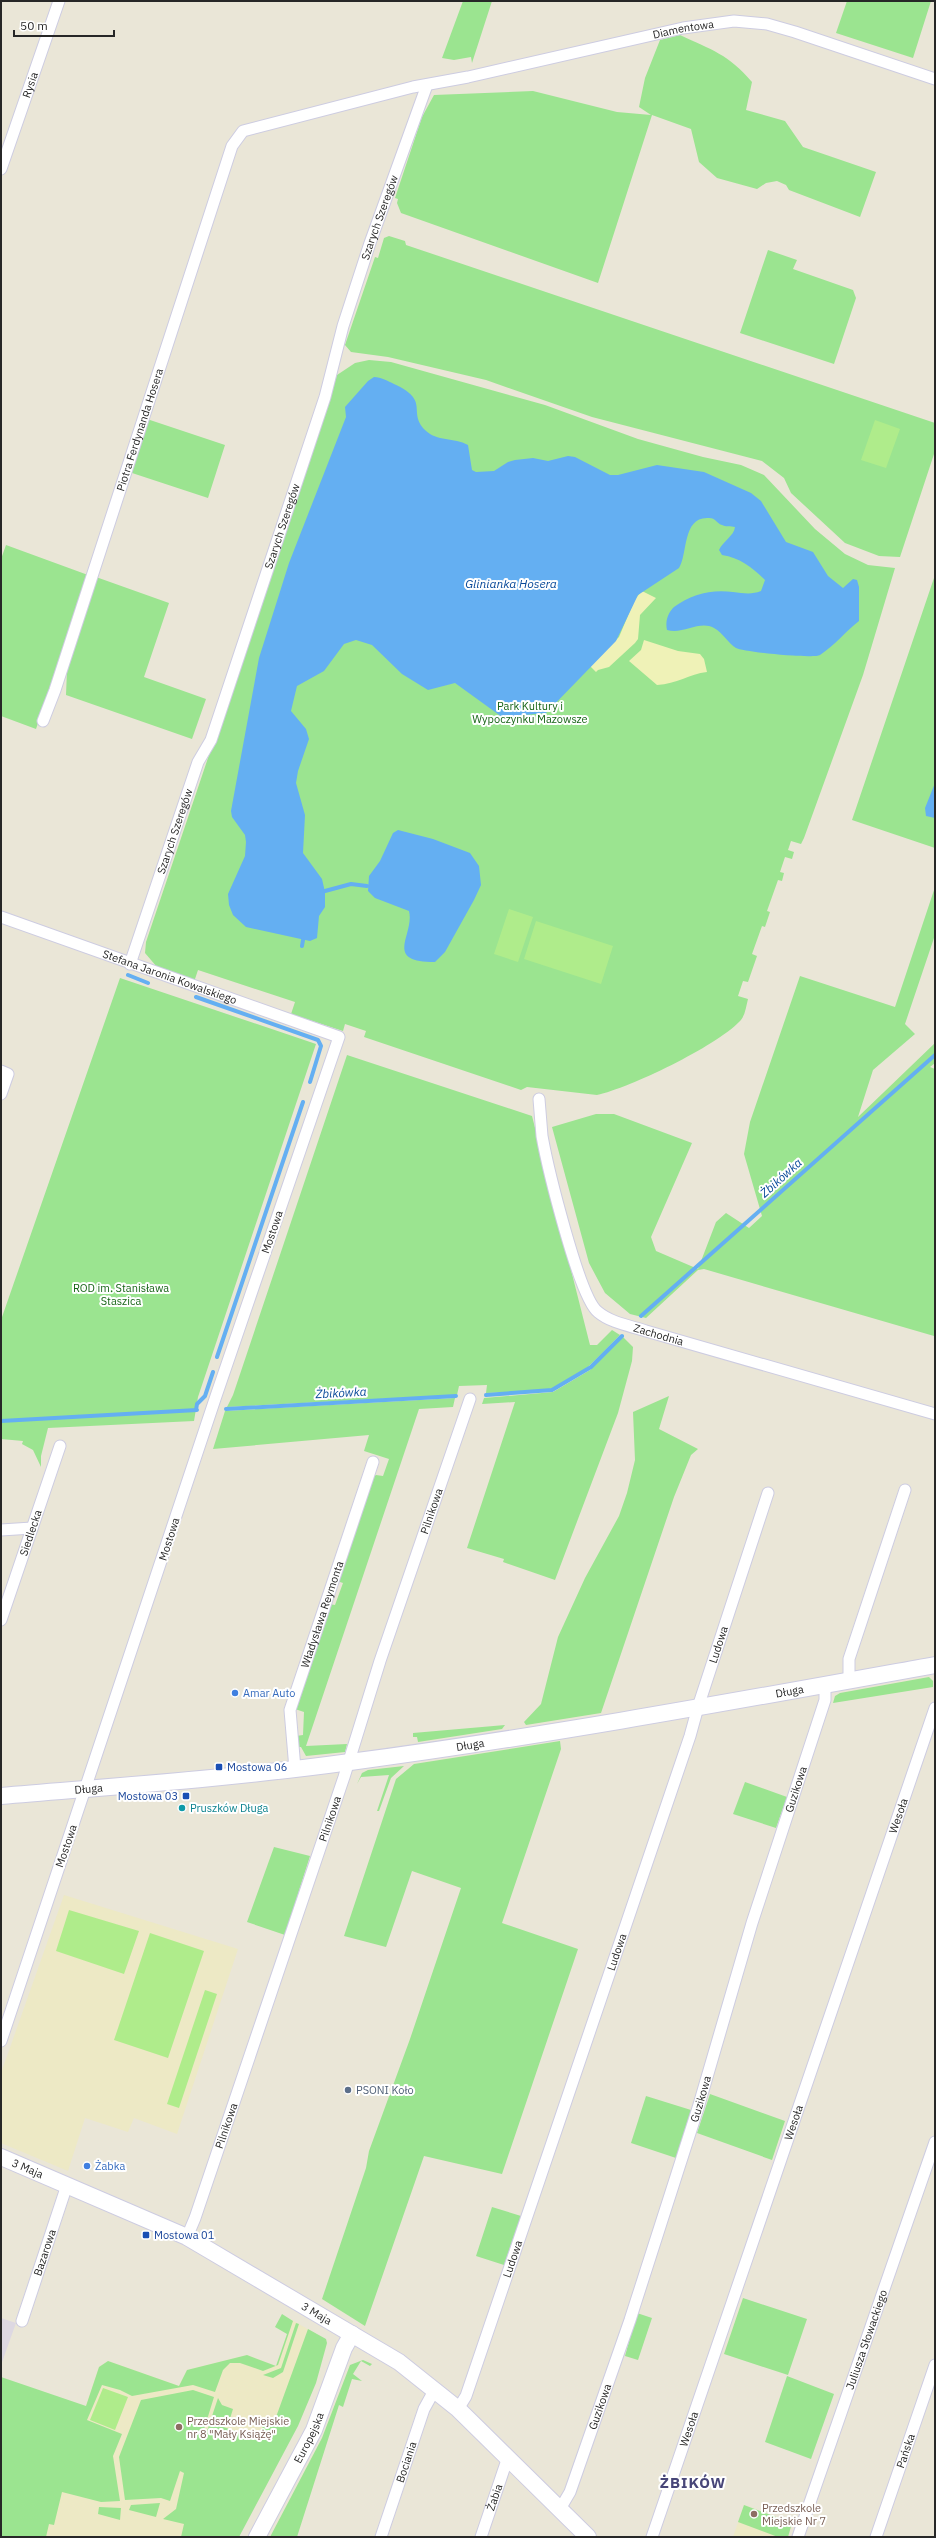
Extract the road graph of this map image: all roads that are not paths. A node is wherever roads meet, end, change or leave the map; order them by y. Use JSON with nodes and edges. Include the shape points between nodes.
{"nodes":[{"id":1,"x":60,"y":1,"type":"edge"},
{"id":2,"x":935,"y":79,"type":"edge"},
{"id":3,"x":427,"y":85,"type":"junction"},
{"id":4,"x":236,"y":138,"type":"joint"},
{"id":5,"x":1,"y":169,"type":"edge"},
{"id":6,"x":43,"y":722,"type":"dead end"},
{"id":7,"x":1,"y":917,"type":"edge"},
{"id":8,"x":130,"y":964,"type":"junction"},
{"id":9,"x":339,"y":1037,"type":"joint"},
{"id":10,"x":1,"y":1071,"type":"edge"},
{"id":11,"x":1,"y":1094,"type":"edge"},
{"id":12,"x":540,"y":1099,"type":"dead end"},
{"id":13,"x":470,"y":1399,"type":"dead end"},
{"id":14,"x":935,"y":1414,"type":"edge"},
{"id":15,"x":60,"y":1446,"type":"dead end"},
{"id":16,"x":373,"y":1462,"type":"dead end"},
{"id":17,"x":905,"y":1490,"type":"dead end"},
{"id":18,"x":768,"y":1493,"type":"dead end"},
{"id":19,"x":32,"y":1528,"type":"junction"},
{"id":20,"x":1,"y":1530,"type":"edge"},
{"id":21,"x":1,"y":1620,"type":"edge"},
{"id":22,"x":935,"y":1665,"type":"edge"},
{"id":23,"x":849,"y":1681,"type":"junction"},
{"id":24,"x":825,"y":1685,"type":"junction"},
{"id":25,"x":698,"y":1707,"type":"junction"},
{"id":26,"x":935,"y":1708,"type":"edge"},
{"id":27,"x":348,"y":1762,"type":"junction"},
{"id":28,"x":295,"y":1768,"type":"junction"},
{"id":29,"x":86,"y":1789,"type":"junction"},
{"id":30,"x":1,"y":1796,"type":"edge"},
{"id":31,"x":1,"y":2041,"type":"edge"},
{"id":32,"x":935,"y":2142,"type":"edge"},
{"id":33,"x":1,"y":2157,"type":"edge"},
{"id":34,"x":67,"y":2185,"type":"junction"},
{"id":35,"x":187,"y":2237,"type":"junction"},
{"id":36,"x":22,"y":2321,"type":"dead end"},
{"id":37,"x":352,"y":2334,"type":"junction"},
{"id":38,"x":935,"y":2365,"type":"edge"},
{"id":39,"x":932,"y":2386,"type":"edge"},
{"id":40,"x":435,"y":2389,"type":"junction"},
{"id":41,"x":458,"y":2409,"type":"junction"},
{"id":42,"x":508,"y":2457,"type":"junction"},
{"id":43,"x":560,"y":2509,"type":"junction"},
{"id":44,"x":585,"y":2536,"type":"edge"},
{"id":45,"x":257,"y":2537,"type":"edge"},
{"id":46,"x":381,"y":2537,"type":"edge"},
{"id":47,"x":481,"y":2537,"type":"edge"},
{"id":48,"x":652,"y":2537,"type":"edge"},
{"id":49,"x":798,"y":2537,"type":"edge"},
{"id":50,"x":876,"y":2537,"type":"edge"}],
"edges":[{"from":1,"to":5,"type":"street","name":"Rysia"},
{"from":2,"to":3,"type":"street","name":"Diamentowa","via":[[767,24],[734,21],[683,28]]},
{"from":3,"to":4,"type":"street","name":"Diamentowa","via":[[248,128]]},
{"from":3,"to":8,"type":"street","name":"Szarych Szeregów","via":[[343,326],[325,397],[210,740],[198,762]]},
{"from":4,"to":6,"type":"street","name":"Piotra Ferdynanda Hosera"},
{"from":7,"to":8,"type":"street","name":"Stefana Jaronia Kowalskiego"},
{"from":8,"to":9,"type":"street","name":"Stefana Jaronia Kowalskiego"},
{"from":9,"to":29,"type":"street","name":"Mostowa"},
{"from":10,"to":11,"type":"street","via":[[8,1074]]},
{"from":12,"to":14,"type":"street","name":"Zachodnia","via":[[542,1137],[576,1270],[586,1295],[597,1312],[617,1322],[646,1331]]},
{"from":13,"to":27,"type":"street","name":"Pilnikowa"},
{"from":15,"to":19,"type":"street","name":"Siedlecka"},
{"from":16,"to":28,"type":"street","name":"Władysława Reymonta","via":[[290,1710]]},
{"from":17,"to":23,"type":"street","via":[[849,1659]]},
{"from":18,"to":25,"type":"street","name":"Ludowa"},
{"from":19,"to":20,"type":"street"},
{"from":19,"to":21,"type":"street","name":"Siedlecka"},
{"from":22,"to":23,"type":"street","name":"Długa"},
{"from":23,"to":24,"type":"street","name":"Długa"},
{"from":24,"to":25,"type":"street","name":"Długa"},
{"from":24,"to":43,"type":"street","name":"Guzikowa","via":[[825,1700],[752,1924],[698,2108],[630,2320],[576,2478]]},
{"from":25,"to":27,"type":"street","name":"Długa"},
{"from":25,"to":41,"type":"street","name":"Ludowa","via":[[494,2318],[466,2396]]},
{"from":26,"to":48,"type":"street","name":"Wesoła"},
{"from":27,"to":28,"type":"street","name":"Długa"},
{"from":27,"to":35,"type":"street","name":"Pilnikowa"},
{"from":28,"to":29,"type":"street","name":"Długa"},
{"from":29,"to":30,"type":"street","name":"Długa"},
{"from":29,"to":31,"type":"street","name":"Mostowa"},
{"from":32,"to":49,"type":"street","name":"Juliusza Słowackiego"},
{"from":33,"to":34,"type":"street","name":"3 Maja"},
{"from":34,"to":35,"type":"street","name":"3 Maja"},
{"from":34,"to":36,"type":"street","name":"Bazarowa"},
{"from":35,"to":37,"type":"street","name":"3 Maja"},
{"from":37,"to":40,"type":"street","name":"3 Maja","via":[[399,2362]]},
{"from":37,"to":45,"type":"street","name":"Europejska","via":[[344,2348],[314,2430]]},
{"from":38,"to":39,"type":"street","name":"Pańska"},
{"from":39,"to":50,"type":"street","name":"Pańska"},
{"from":40,"to":41,"type":"street","name":"3 Maja"},
{"from":40,"to":46,"type":"street","name":"Bociania","via":[[424,2409]]},
{"from":41,"to":42,"type":"street","name":"3 Maja"},
{"from":42,"to":43,"type":"street","name":"3 Maja"},
{"from":42,"to":47,"type":"street","name":"Żabia"},
{"from":43,"to":44,"type":"street","name":"3 Maja"}]}
